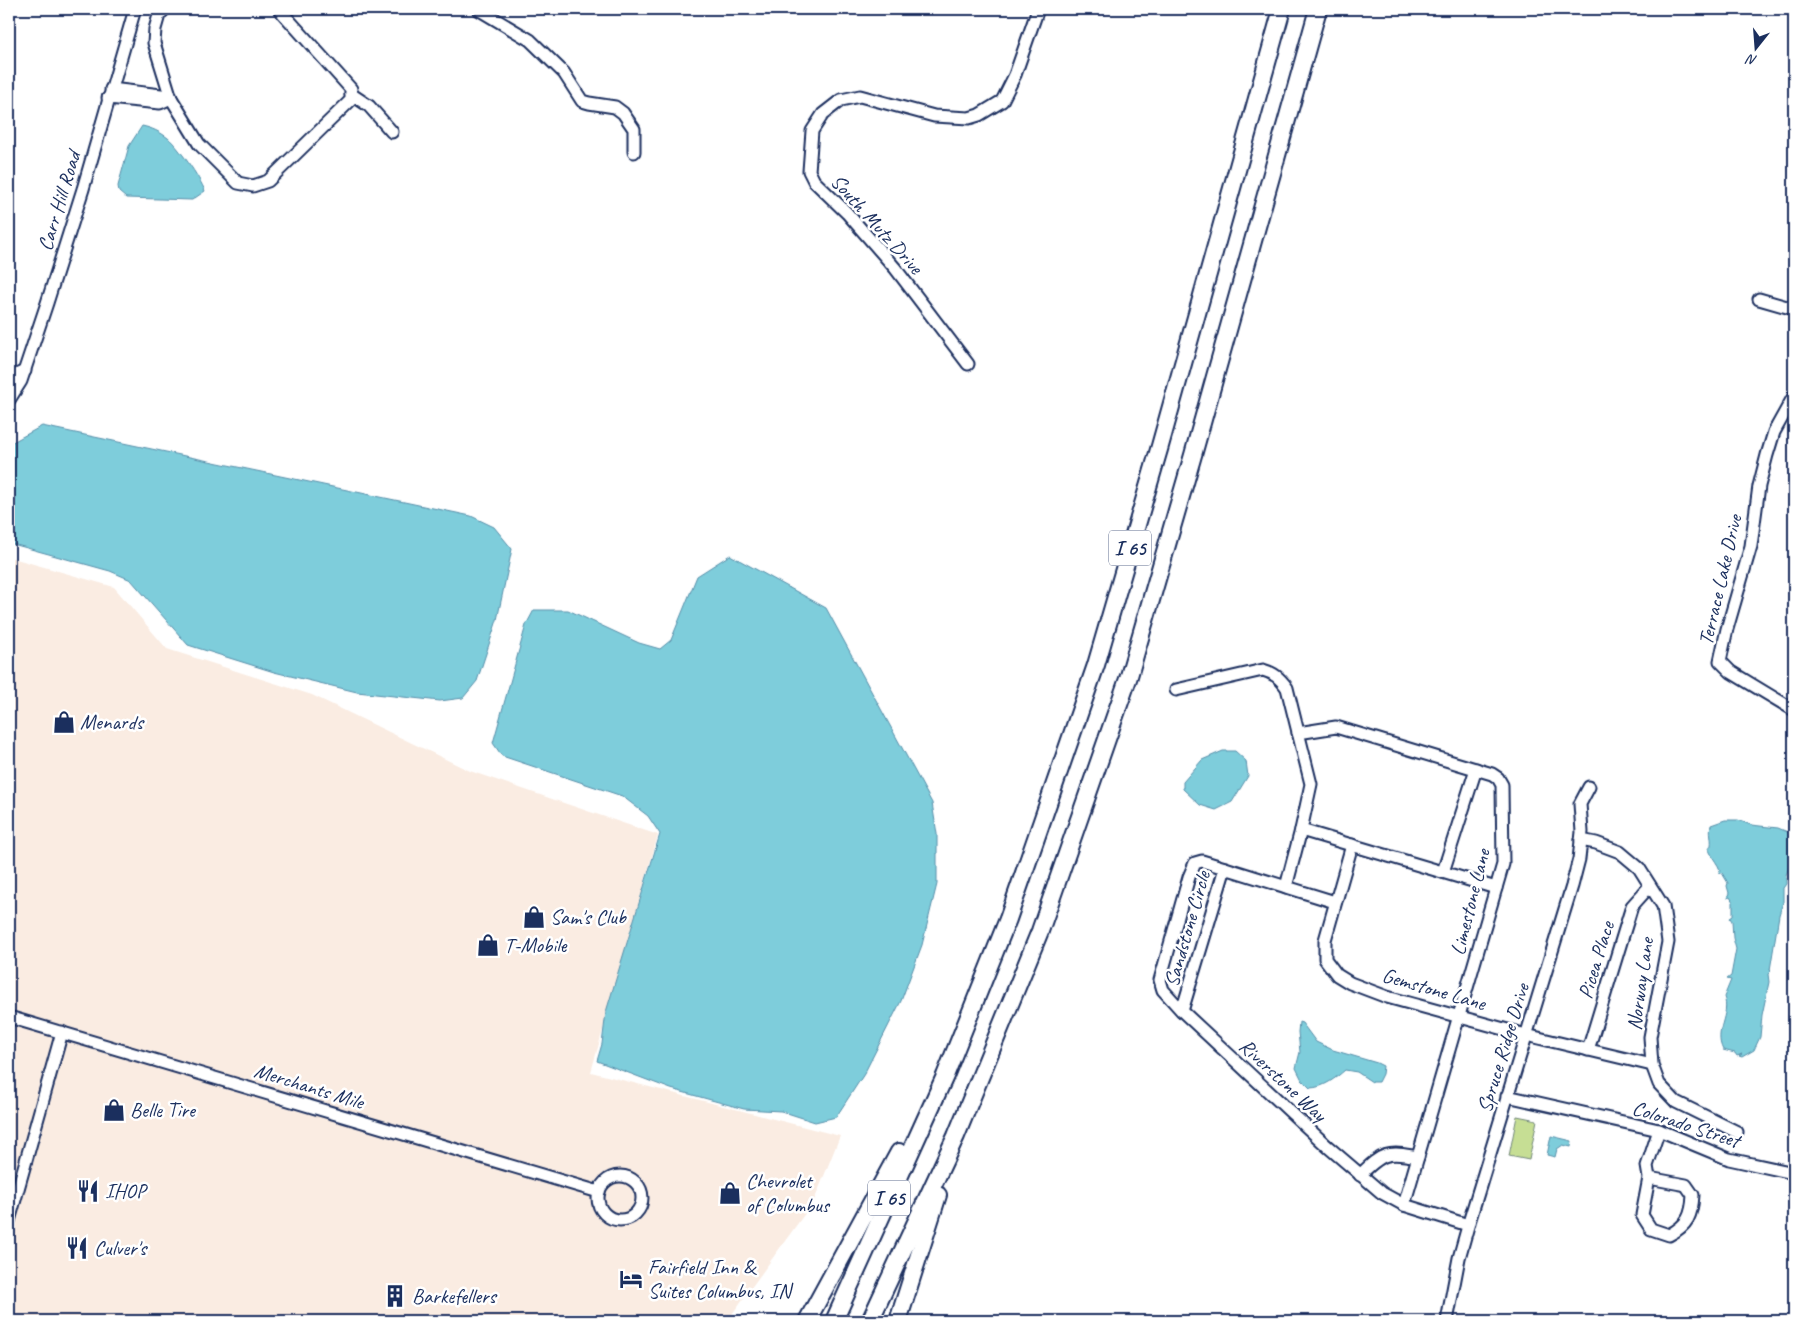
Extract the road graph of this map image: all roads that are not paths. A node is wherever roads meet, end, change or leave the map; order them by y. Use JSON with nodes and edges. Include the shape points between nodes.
{"nodes":[{"id":1,"x":135,"y":9,"type":"edge"},
{"id":2,"x":165,"y":9,"type":"edge"},
{"id":3,"x":280,"y":9,"type":"edge"},
{"id":4,"x":478,"y":9,"type":"edge"},
{"id":5,"x":1038,"y":9,"type":"edge"},
{"id":6,"x":1282,"y":9,"type":"edge"},
{"id":7,"x":1318,"y":9,"type":"edge"},
{"id":8,"x":110,"y":94,"type":"junction"},
{"id":9,"x":351,"y":94,"type":"junction"},
{"id":10,"x":171,"y":98,"type":"junction"},
{"id":11,"x":392,"y":132,"type":"dead end"},
{"id":12,"x":634,"y":152,"type":"dead end"},
{"id":13,"x":1759,"y":299,"type":"dead end"},
{"id":14,"x":1794,"y":309,"type":"edge"},
{"id":15,"x":968,"y":364,"type":"dead end"},
{"id":16,"x":24,"y":371,"type":"junction"},
{"id":17,"x":9,"y":378,"type":"edge"},
{"id":18,"x":1794,"y":396,"type":"edge"},
{"id":19,"x":9,"y":400,"type":"edge"},
{"id":20,"x":1176,"y":690,"type":"dead end"},
{"id":21,"x":1794,"y":710,"type":"edge"},
{"id":22,"x":1298,"y":734,"type":"junction"},
{"id":23,"x":1476,"y":769,"type":"junction"},
{"id":24,"x":1589,"y":787,"type":"dead end"},
{"id":25,"x":1301,"y":830,"type":"junction"},
{"id":26,"x":1581,"y":840,"type":"junction"},
{"id":27,"x":1352,"y":845,"type":"junction"},
{"id":28,"x":1225,"y":868,"type":"junction"},
{"id":29,"x":1443,"y":872,"type":"junction"},
{"id":30,"x":1650,"y":886,"type":"junction"},
{"id":31,"x":1286,"y":887,"type":"junction"},
{"id":32,"x":1496,"y":888,"type":"junction"},
{"id":33,"x":1335,"y":902,"type":"junction"},
{"id":34,"x":1182,"y":1011,"type":"junction"},
{"id":35,"x":9,"y":1016,"type":"edge"},
{"id":36,"x":1460,"y":1016,"type":"junction"},
{"id":37,"x":62,"y":1032,"type":"junction"},
{"id":38,"x":1526,"y":1035,"type":"junction"},
{"id":39,"x":1588,"y":1050,"type":"junction"},
{"id":40,"x":1652,"y":1065,"type":"junction"},
{"id":41,"x":945,"y":1076,"type":"junction"},
{"id":42,"x":1507,"y":1096,"type":"junction"},
{"id":43,"x":1659,"y":1130,"type":"junction"},
{"id":44,"x":1737,"y":1132,"type":"dead end"},
{"id":45,"x":956,"y":1136,"type":"junction"},
{"id":46,"x":1418,"y":1157,"type":"junction"},
{"id":47,"x":1794,"y":1172,"type":"edge"},
{"id":48,"x":1360,"y":1175,"type":"junction"},
{"id":49,"x":1649,"y":1178,"type":"junction"},
{"id":50,"x":598,"y":1192,"type":"dead end"},
{"id":51,"x":1404,"y":1205,"type":"junction"},
{"id":52,"x":9,"y":1221,"type":"edge"},
{"id":53,"x":1468,"y":1225,"type":"junction"},
{"id":54,"x":807,"y":1321,"type":"edge"},
{"id":55,"x":834,"y":1321,"type":"edge"},
{"id":56,"x":870,"y":1321,"type":"edge"},
{"id":57,"x":898,"y":1321,"type":"edge"},
{"id":58,"x":1447,"y":1321,"type":"edge"}],
"edges":[{"from":1,"to":8,"type":"street","name":"Carr Hill Road"},
{"from":2,"to":10,"type":"street","via":[[154,29],[154,43]]},
{"from":3,"to":9,"type":"street","via":[[351,89]]},
{"from":4,"to":12,"type":"street","via":[[530,40],[564,73],[582,101],[615,107],[623,113],[634,129]]},
{"from":5,"to":15,"type":"street","name":"South Mutz Drive","via":[[1015,75],[1002,101],[979,115],[969,118],[934,116],[860,96],[841,100],[823,114],[812,131],[809,171],[814,181],[895,268]]},
{"from":6,"to":41,"type":"highway","number":"I 65","via":[[1096,665],[1008,919]]},
{"from":7,"to":45,"type":"highway","number":"I 65","via":[[1129,676],[1040,931]]},
{"from":8,"to":10,"type":"street","via":[[160,103]]},
{"from":8,"to":16,"type":"street","name":"Carr Hill Road"},
{"from":9,"to":10,"type":"street","via":[[351,100],[268,181],[253,186],[238,183],[199,144]]},
{"from":9,"to":11,"type":"street","via":[[369,106]]},
{"from":13,"to":14,"type":"street"},
{"from":16,"to":17,"type":"street"},
{"from":16,"to":19,"type":"street","name":"Carr Hill Road"},
{"from":18,"to":21,"type":"street","name":"Terrace Lake Drive","via":[[1774,432],[1767,455],[1759,486],[1751,546],[1720,661],[1731,672]]},
{"from":20,"to":22,"type":"street","via":[[1263,670],[1272,672],[1287,688]]},
{"from":22,"to":23,"type":"street","name":"Limestone Lane","via":[[1336,727]]},
{"from":22,"to":25,"type":"street","via":[[1311,784]]},
{"from":23,"to":29,"type":"street"},
{"from":23,"to":32,"type":"street","name":"Limestone Lane","via":[[1492,774],[1502,785],[1503,856]]},
{"from":24,"to":26,"type":"street","name":"Spruce Ridge Drive","via":[[1580,804]]},
{"from":25,"to":27,"type":"street"},
{"from":25,"to":31,"type":"street"},
{"from":26,"to":30,"type":"street","name":"Norway Lane","via":[[1620,852],[1639,868]]},
{"from":26,"to":38,"type":"street","name":"Spruce Ridge Drive","via":[[1572,886]]},
{"from":27,"to":29,"type":"street"},
{"from":27,"to":33,"type":"street"},
{"from":28,"to":31,"type":"street"},
{"from":28,"to":34,"type":"street","name":"Sandstone Circle"},
{"from":28,"to":34,"type":"street","name":"Sandstone Circle","via":[[1202,861],[1195,863],[1189,877],[1160,980],[1163,990]]},
{"from":29,"to":32,"type":"street"},
{"from":30,"to":39,"type":"street","name":"Picea Place","via":[[1632,906]]},
{"from":30,"to":40,"type":"street","name":"Norway Lane","via":[[1663,906],[1668,942],[1650,1037]]},
{"from":31,"to":33,"type":"street"},
{"from":32,"to":36,"type":"street","name":"Limestone Lane"},
{"from":33,"to":36,"type":"street","name":"Gemstone Lane","via":[[1325,940],[1326,958],[1337,975],[1387,997]]},
{"from":34,"to":48,"type":"street","name":"Riverstone Way"},
{"from":35,"to":37,"type":"street","name":"Merchants Mile"},
{"from":36,"to":38,"type":"street","name":"Gemstone Lane"},
{"from":36,"to":46,"type":"street","name":"Limestone Lane"},
{"from":37,"to":50,"type":"street","name":"Merchants Mile"},
{"from":37,"to":52,"type":"street"},
{"from":38,"to":39,"type":"street","name":"Gemstone Lane"},
{"from":38,"to":42,"type":"street","name":"Spruce Ridge Drive"},
{"from":39,"to":40,"type":"street","name":"Gemstone Lane"},
{"from":40,"to":44,"type":"street","name":"Norway Lane","via":[[1659,1084],[1676,1102]]},
{"from":41,"to":54,"type":"highway","via":[[930,1095]]},
{"from":41,"to":55,"type":"highway","number":"I 65"},
{"from":42,"to":43,"type":"street","name":"Colorado Street"},
{"from":42,"to":53,"type":"street","name":"Spruce Ridge Drive"},
{"from":43,"to":47,"type":"street","name":"Colorado Street","via":[[1722,1157]]},
{"from":43,"to":49,"type":"street","via":[[1647,1166]]},
{"from":45,"to":56,"type":"highway","number":"I 65"},
{"from":45,"to":57,"type":"highway"},
{"from":46,"to":48,"type":"street","via":[[1397,1153],[1386,1155],[1374,1161]]},
{"from":46,"to":51,"type":"street","name":"Limestone Lane"},
{"from":48,"to":51,"type":"street","name":"Riverstone Way"},
{"from":49,"to":49,"type":"street","via":[[1642,1215],[1652,1229],[1670,1235],[1682,1228],[1692,1211],[1693,1194],[1686,1185]]},
{"from":51,"to":53,"type":"street","name":"Riverstone Way"},
{"from":53,"to":58,"type":"street","name":"Spruce Ridge Drive"}]}
